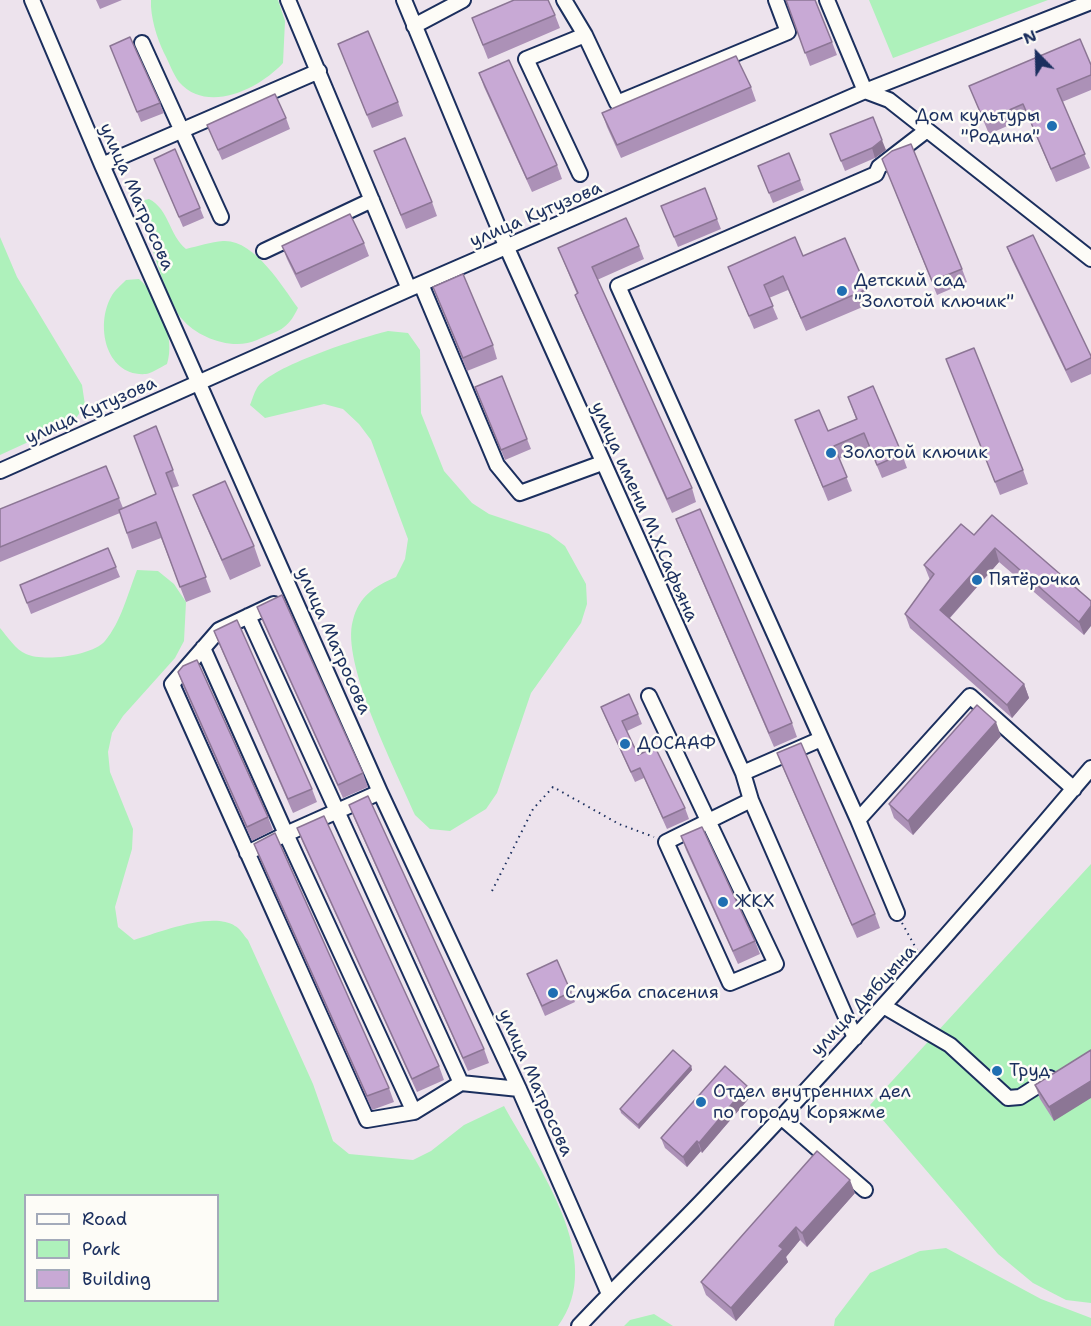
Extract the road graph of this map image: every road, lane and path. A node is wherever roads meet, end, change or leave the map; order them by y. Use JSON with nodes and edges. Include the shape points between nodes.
{"nodes":[{"id":1,"x":32,"y":0,"type":"edge"},
{"id":2,"x":288,"y":0,"type":"edge"},
{"id":3,"x":404,"y":0,"type":"edge"},
{"id":4,"x":463,"y":0,"type":"edge"},
{"id":5,"x":564,"y":0,"type":"edge"},
{"id":6,"x":776,"y":0,"type":"edge"},
{"id":7,"x":827,"y":0,"type":"edge"},
{"id":8,"x":1091,"y":2,"type":"edge"},
{"id":9,"x":414,"y":26,"type":"junction"},
{"id":10,"x":585,"y":35,"type":"junction"},
{"id":11,"x":142,"y":43,"type":"dead end"},
{"id":12,"x":319,"y":71,"type":"junction"},
{"id":13,"x":865,"y":92,"type":"junction"},
{"id":14,"x":182,"y":130,"type":"junction"},
{"id":15,"x":927,"y":130,"type":"junction"},
{"id":16,"x":102,"y":165,"type":"junction"},
{"id":17,"x":580,"y":174,"type":"dead end"},
{"id":18,"x":372,"y":200,"type":"junction"},
{"id":19,"x":221,"y":217,"type":"dead end"},
{"id":20,"x":507,"y":248,"type":"junction"},
{"id":21,"x":264,"y":251,"type":"dead end"},
{"id":22,"x":1091,"y":259,"type":"edge"},
{"id":23,"x":415,"y":286,"type":"junction"},
{"id":24,"x":200,"y":383,"type":"junction"},
{"id":25,"x":602,"y":463,"type":"junction"},
{"id":26,"x":0,"y":471,"type":"edge"},
{"id":27,"x":293,"y":596,"type":"junction"},
{"id":28,"x":248,"y":616,"type":"junction"},
{"id":29,"x":203,"y":648,"type":"junction"},
{"id":30,"x":649,"y":696,"type":"dead end"},
{"id":31,"x":821,"y":739,"type":"junction"},
{"id":32,"x":1091,"y":768,"type":"edge"},
{"id":33,"x":743,"y":773,"type":"junction"},
{"id":34,"x":1074,"y":789,"type":"junction"},
{"id":35,"x":380,"y":792,"type":"junction"},
{"id":36,"x":751,"y":800,"type":"junction"},
{"id":37,"x":337,"y":811,"type":"junction"},
{"id":38,"x":858,"y":820,"type":"junction"},
{"id":39,"x":709,"y":821,"type":"junction"},
{"id":40,"x":286,"y":834,"type":"junction"},
{"id":41,"x":666,"y":842,"type":"junction"},
{"id":42,"x":247,"y":853,"type":"junction"},
{"id":43,"x":492,"y":891,"type":"dead end"},
{"id":44,"x":897,"y":913,"type":"joint"},
{"id":45,"x":924,"y":963,"type":"junction"},
{"id":46,"x":885,"y":1007,"type":"junction"},
{"id":47,"x":855,"y":1038,"type":"junction"},
{"id":48,"x":1063,"y":1070,"type":"edge"},
{"id":49,"x":461,"y":1083,"type":"junction"},
{"id":50,"x":519,"y":1089,"type":"junction"},
{"id":51,"x":414,"y":1112,"type":"junction"},
{"id":52,"x":781,"y":1117,"type":"junction"},
{"id":53,"x":865,"y":1190,"type":"dead end"},
{"id":54,"x":609,"y":1294,"type":"junction"},
{"id":55,"x":579,"y":1326,"type":"edge"}],
"edges":[{"from":1,"to":16,"type":"street","name":"улица Матросова"},
{"from":2,"to":12,"type":"street"},
{"from":3,"to":9,"type":"street","name":"улица имени М.Х.Сафьяна"},
{"from":4,"to":9,"type":"street"},
{"from":5,"to":10,"type":"street"},
{"from":6,"to":10,"type":"street","via":[[788,32],[617,103]]},
{"from":7,"to":13,"type":"street"},
{"from":8,"to":13,"type":"street","name":"улица Кутузова"},
{"from":9,"to":20,"type":"street","name":"улица имени М.Х.Сафьяна"},
{"from":10,"to":17,"type":"street","via":[[526,59]]},
{"from":11,"to":14,"type":"street"},
{"from":12,"to":14,"type":"street"},
{"from":12,"to":18,"type":"street"},
{"from":13,"to":15,"type":"street","via":[[889,100]]},
{"from":13,"to":20,"type":"street","name":"улица Кутузова"},
{"from":14,"to":16,"type":"street"},
{"from":14,"to":19,"type":"street"},
{"from":15,"to":22,"type":"street"},
{"from":15,"to":31,"type":"street","via":[[879,167],[876,174],[618,286]]},
{"from":16,"to":24,"type":"street","name":"улица Матросова"},
{"from":18,"to":21,"type":"street"},
{"from":18,"to":23,"type":"street"},
{"from":20,"to":23,"type":"street","name":"улица Кутузова"},
{"from":20,"to":25,"type":"street","name":"улица имени М.Х.Сафьяна"},
{"from":23,"to":24,"type":"street","name":"улица Кутузова"},
{"from":23,"to":25,"type":"street","via":[[497,465],[520,493]]},
{"from":24,"to":26,"type":"street","name":"улица Кутузова"},
{"from":24,"to":27,"type":"street","name":"улица Матросова"},
{"from":25,"to":33,"type":"street","name":"улица имени М.Х.Сафьяна"},
{"from":27,"to":28,"type":"street"},
{"from":27,"to":35,"type":"street","name":"улица Матросова"},
{"from":28,"to":29,"type":"street","via":[[219,630]]},
{"from":28,"to":37,"type":"street"},
{"from":29,"to":40,"type":"street"},
{"from":29,"to":42,"type":"street","via":[[172,684]]},
{"from":30,"to":39,"type":"street"},
{"from":31,"to":33,"type":"street"},
{"from":31,"to":38,"type":"street"},
{"from":32,"to":34,"type":"street","name":"улица Дыбцына"},
{"from":33,"to":36,"type":"street","name":"улица имени М.Х.Сафьяна"},
{"from":34,"to":38,"type":"street","via":[[970,696]]},
{"from":34,"to":45,"type":"street","name":"улица Дыбцына"},
{"from":35,"to":37,"type":"street"},
{"from":35,"to":50,"type":"street","name":"улица Матросова"},
{"from":36,"to":39,"type":"street"},
{"from":36,"to":47,"type":"street","name":"улица имени М.Х.Сафьяна"},
{"from":37,"to":40,"type":"street"},
{"from":37,"to":49,"type":"street"},
{"from":38,"to":44,"type":"street"},
{"from":39,"to":41,"type":"street"},
{"from":39,"to":41,"type":"street","via":[[776,964],[730,983]]},
{"from":40,"to":42,"type":"street"},
{"from":40,"to":51,"type":"street"},
{"from":41,"to":43,"type":"path","via":[[619,824],[553,787],[533,809]]},
{"from":42,"to":51,"type":"street","via":[[367,1120]]},
{"from":44,"to":45,"type":"path"},
{"from":45,"to":46,"type":"street","name":"улица Дыбцына"},
{"from":46,"to":47,"type":"street","name":"улица Дыбцына"},
{"from":46,"to":48,"type":"street","via":[[950,1045],[1008,1098],[1020,1097]]},
{"from":47,"to":52,"type":"street","name":"улица Дыбцына"},
{"from":49,"to":50,"type":"street"},
{"from":49,"to":51,"type":"street"},
{"from":50,"to":54,"type":"street","name":"улица Матросова"},
{"from":52,"to":53,"type":"street"},
{"from":52,"to":54,"type":"street","name":"улица Дыбцына"},
{"from":54,"to":55,"type":"street","name":"улица Дыбцына"}]}
